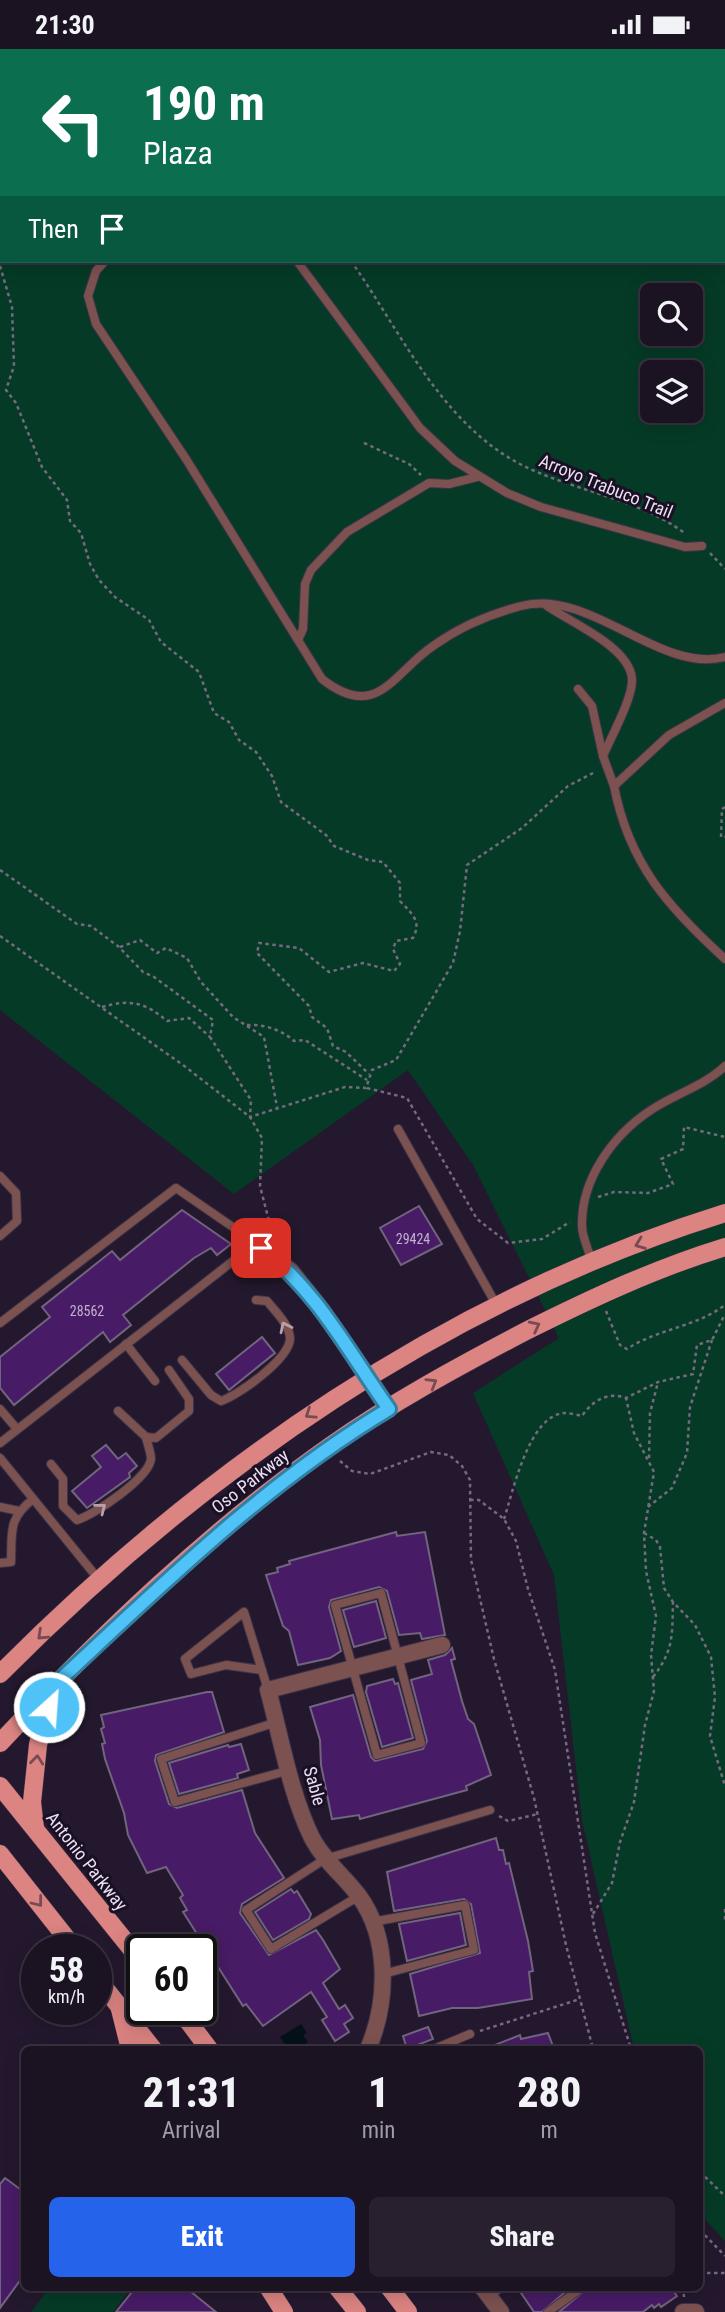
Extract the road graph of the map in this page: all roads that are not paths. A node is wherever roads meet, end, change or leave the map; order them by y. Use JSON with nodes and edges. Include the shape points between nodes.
{"nodes":[{"id":1,"x":103,"y":263,"type":"edge"},
{"id":2,"x":297,"y":263,"type":"edge"},
{"id":3,"x":478,"y":477,"type":"junction"},
{"id":4,"x":702,"y":546,"type":"road end"},
{"id":5,"x":544,"y":604,"type":"junction"},
{"id":6,"x":298,"y":640,"type":"junction"},
{"id":7,"x":725,"y":657,"type":"edge"},
{"id":8,"x":578,"y":689,"type":"dead end"},
{"id":9,"x":725,"y":703,"type":"edge"},
{"id":10,"x":604,"y":756,"type":"junction"},
{"id":11,"x":614,"y":786,"type":"junction"},
{"id":12,"x":725,"y":959,"type":"edge"},
{"id":13,"x":725,"y":1066,"type":"edge"},
{"id":14,"x":398,"y":1129,"type":"dead end"},
{"id":15,"x":0,"y":1176,"type":"edge"},
{"id":16,"x":725,"y":1213,"type":"edge"},
{"id":17,"x":0,"y":1236,"type":"edge"},
{"id":18,"x":259,"y":1245,"type":"junction"},
{"id":19,"x":717,"y":1249,"type":"edge"},
{"id":20,"x":592,"y":1262,"type":"junction"},
{"id":21,"x":256,"y":1300,"type":"dead end"},
{"id":22,"x":497,"y":1306,"type":"junction"},
{"id":23,"x":0,"y":1323,"type":"edge"},
{"id":24,"x":126,"y":1344,"type":"junction"},
{"id":25,"x":182,"y":1360,"type":"dead end"},
{"id":26,"x":169,"y":1370,"type":"dead end"},
{"id":27,"x":367,"y":1377,"type":"junction"},
{"id":28,"x":155,"y":1381,"type":"dead end"},
{"id":29,"x":0,"y":1409,"type":"edge"},
{"id":30,"x":389,"y":1409,"type":"junction"},
{"id":31,"x":118,"y":1411,"type":"dead end"},
{"id":32,"x":18,"y":1429,"type":"junction"},
{"id":33,"x":146,"y":1437,"type":"junction"},
{"id":34,"x":0,"y":1443,"type":"edge"},
{"id":35,"x":0,"y":1458,"type":"edge"},
{"id":36,"x":51,"y":1465,"type":"dead end"},
{"id":37,"x":33,"y":1499,"type":"junction"},
{"id":38,"x":0,"y":1507,"type":"edge"},
{"id":39,"x":19,"y":1511,"type":"junction"},
{"id":40,"x":0,"y":1563,"type":"edge"},
{"id":41,"x":100,"y":1581,"type":"junction"},
{"id":42,"x":442,"y":1646,"type":"dead end"},
{"id":43,"x":397,"y":1657,"type":"junction"},
{"id":44,"x":352,"y":1668,"type":"junction"},
{"id":45,"x":262,"y":1670,"type":"junction"},
{"id":46,"x":0,"y":1674,"type":"edge"},
{"id":47,"x":50,"y":1689,"type":"junction"},
{"id":48,"x":268,"y":1690,"type":"junction"},
{"id":49,"x":277,"y":1722,"type":"junction"},
{"id":50,"x":0,"y":1743,"type":"edge"},
{"id":51,"x":290,"y":1770,"type":"junction"},
{"id":52,"x":0,"y":1786,"type":"edge"},
{"id":53,"x":490,"y":1810,"type":"road end"},
{"id":54,"x":35,"y":1828,"type":"junction"},
{"id":55,"x":0,"y":1854,"type":"edge"},
{"id":56,"x":325,"y":1859,"type":"junction"},
{"id":57,"x":359,"y":1896,"type":"junction"},
{"id":58,"x":372,"y":1922,"type":"junction"},
{"id":59,"x":63,"y":1934,"type":"edge"},
{"id":60,"x":126,"y":1943,"type":"edge"},
{"id":61,"x":383,"y":1974,"type":"junction"},
{"id":62,"x":112,"y":1997,"type":"edge"},
{"id":63,"x":119,"y":2006,"type":"junction"},
{"id":64,"x":191,"y":2025,"type":"edge"},
{"id":65,"x":470,"y":2034,"type":"road end"},
{"id":66,"x":129,"y":2046,"type":"edge"},
{"id":67,"x":151,"y":2046,"type":"edge"},
{"id":68,"x":207,"y":2046,"type":"edge"},
{"id":69,"x":369,"y":2046,"type":"edge"},
{"id":70,"x":442,"y":2046,"type":"edge"},
{"id":71,"x":271,"y":2291,"type":"edge"},
{"id":72,"x":340,"y":2291,"type":"edge"},
{"id":73,"x":392,"y":2291,"type":"edge"},
{"id":74,"x":491,"y":2291,"type":"edge"},
{"id":75,"x":577,"y":2291,"type":"edge"},
{"id":76,"x":284,"y":2312,"type":"edge"},
{"id":77,"x":356,"y":2312,"type":"edge"},
{"id":78,"x":408,"y":2312,"type":"edge"},
{"id":79,"x":501,"y":2312,"type":"edge"},
{"id":80,"x":548,"y":2312,"type":"edge"},
{"id":81,"x":684,"y":2312,"type":"edge"},
{"id":82,"x":696,"y":2312,"type":"edge"}],
"edges":[{"from":1,"to":6,"type":"lane","via":[[88,296],[96,324]]},
{"from":2,"to":3,"type":"lane","via":[[420,428]]},
{"from":3,"to":4,"type":"lane","via":[[541,507],[685,547]]},
{"from":3,"to":6,"type":"lane","via":[[429,483],[347,532],[311,570]]},
{"from":5,"to":6,"type":"lane","via":[[523,606],[451,633],[384,691],[366,697],[336,690],[322,679]]},
{"from":5,"to":7,"type":"lane","via":[[592,616],[678,654]]},
{"from":5,"to":10,"type":"lane","via":[[610,645],[629,667],[630,691]]},
{"from":8,"to":10,"type":"lane","via":[[592,706]]},
{"from":9,"to":11,"type":"lane","via":[[669,735]]},
{"from":10,"to":11,"type":"lane"},
{"from":11,"to":12,"type":"lane","via":[[620,820],[652,883],[681,919]]},
{"from":13,"to":20,"type":"lane","via":[[714,1077],[650,1110],[601,1159],[582,1227]]},
{"from":14,"to":22,"type":"lane"},
{"from":15,"to":17,"type":"lane","via":[[16,1193],[17,1221]]},
{"from":16,"to":20,"type":"main road","name":"Oso Parkway","one_way":true},
{"from":18,"to":23,"type":"lane","via":[[176,1188]]},
{"from":18,"to":24,"type":"lane"},
{"from":18,"to":27,"type":"street","via":[[291,1271]]},
{"from":30,"to":19,"type":"main road","name":"Oso Parkway","one_way":true,"via":[[475,1358],[600,1295]]},
{"from":20,"to":22,"type":"main road","name":"Oso Parkway"},
{"from":25,"to":21,"type":"lane","one_way":true,"via":[[211,1395],[221,1401],[235,1396],[284,1355],[290,1338],[267,1301]]},
{"from":22,"to":27,"type":"main road","name":"Oso Parkway"},
{"from":24,"to":28,"type":"lane"},
{"from":24,"to":32,"type":"lane"},
{"from":26,"to":33,"type":"lane","via":[[189,1399],[189,1412],[156,1439]]},
{"from":27,"to":30,"type":"street"},
{"from":27,"to":41,"type":"main road","name":"Oso Parkway","one_way":true,"via":[[259,1449]]},
{"from":29,"to":32,"type":"lane"},
{"from":30,"to":47,"type":"main road","name":"Oso Parkway","via":[[330,1446],[211,1539]]},
{"from":31,"to":33,"type":"lane"},
{"from":32,"to":34,"type":"lane"},
{"from":36,"to":33,"type":"lane","one_way":true,"via":[[63,1479],[63,1506],[77,1520],[90,1516],[145,1473],[151,1459]]},
{"from":35,"to":37,"type":"lane"},
{"from":37,"to":39,"type":"lane"},
{"from":37,"to":41,"type":"lane"},
{"from":38,"to":39,"type":"lane"},
{"from":39,"to":40,"type":"lane","via":[[12,1523],[11,1562]]},
{"from":41,"to":46,"type":"main road","name":"Oso Parkway","one_way":true},
{"from":42,"to":43,"type":"street"},
{"from":43,"to":44,"type":"street"},
{"from":43,"to":44,"type":"lane","via":[[381,1593],[335,1605]]},
{"from":43,"to":44,"type":"lane","via":[[421,1743],[377,1755]]},
{"from":44,"to":48,"type":"street"},
{"from":45,"to":45,"type":"lane","via":[[244,1612],[185,1659],[191,1674],[226,1665]]},
{"from":45,"to":48,"type":"lane"},
{"from":47,"to":50,"type":"main road","name":"Oso Parkway"},
{"from":54,"to":47,"type":"main road","one_way":true,"via":[[32,1802],[38,1745]]},
{"from":48,"to":49,"type":"street","name":"Sable"},
{"from":49,"to":51,"type":"street","name":"Sable"},
{"from":49,"to":51,"type":"lane","via":[[161,1759],[175,1802]]},
{"from":51,"to":56,"type":"street","name":"Sable","via":[[303,1815]]},
{"from":52,"to":54,"type":"main road","name":"Antonio Parkway"},
{"from":53,"to":56,"type":"lane"},
{"from":54,"to":60,"type":"main road","name":"Antonio Parkway"},
{"from":55,"to":59,"type":"main road","one_way":true},
{"from":56,"to":57,"type":"street","name":"Sable"},
{"from":56,"to":57,"type":"lane","via":[[246,1910],[271,1949]]},
{"from":57,"to":58,"type":"street","name":"Sable"},
{"from":58,"to":61,"type":"street","name":"Sable"},
{"from":58,"to":61,"type":"lane","via":[[465,1905],[474,1951]]},
{"from":61,"to":69,"type":"street","name":"Sable","via":[[376,2032]]},
{"from":62,"to":63,"type":"main road"},
{"from":63,"to":66,"type":"main road"},
{"from":63,"to":67,"type":"main road"},
{"from":64,"to":68,"type":"main road"},
{"from":65,"to":70,"type":"lane"},
{"from":71,"to":76,"type":"main road"},
{"from":72,"to":77,"type":"main road"},
{"from":73,"to":78,"type":"main road"},
{"from":74,"to":79,"type":"street"},
{"from":75,"to":80,"type":"lane"},
{"from":81,"to":82,"type":"street"}]}
